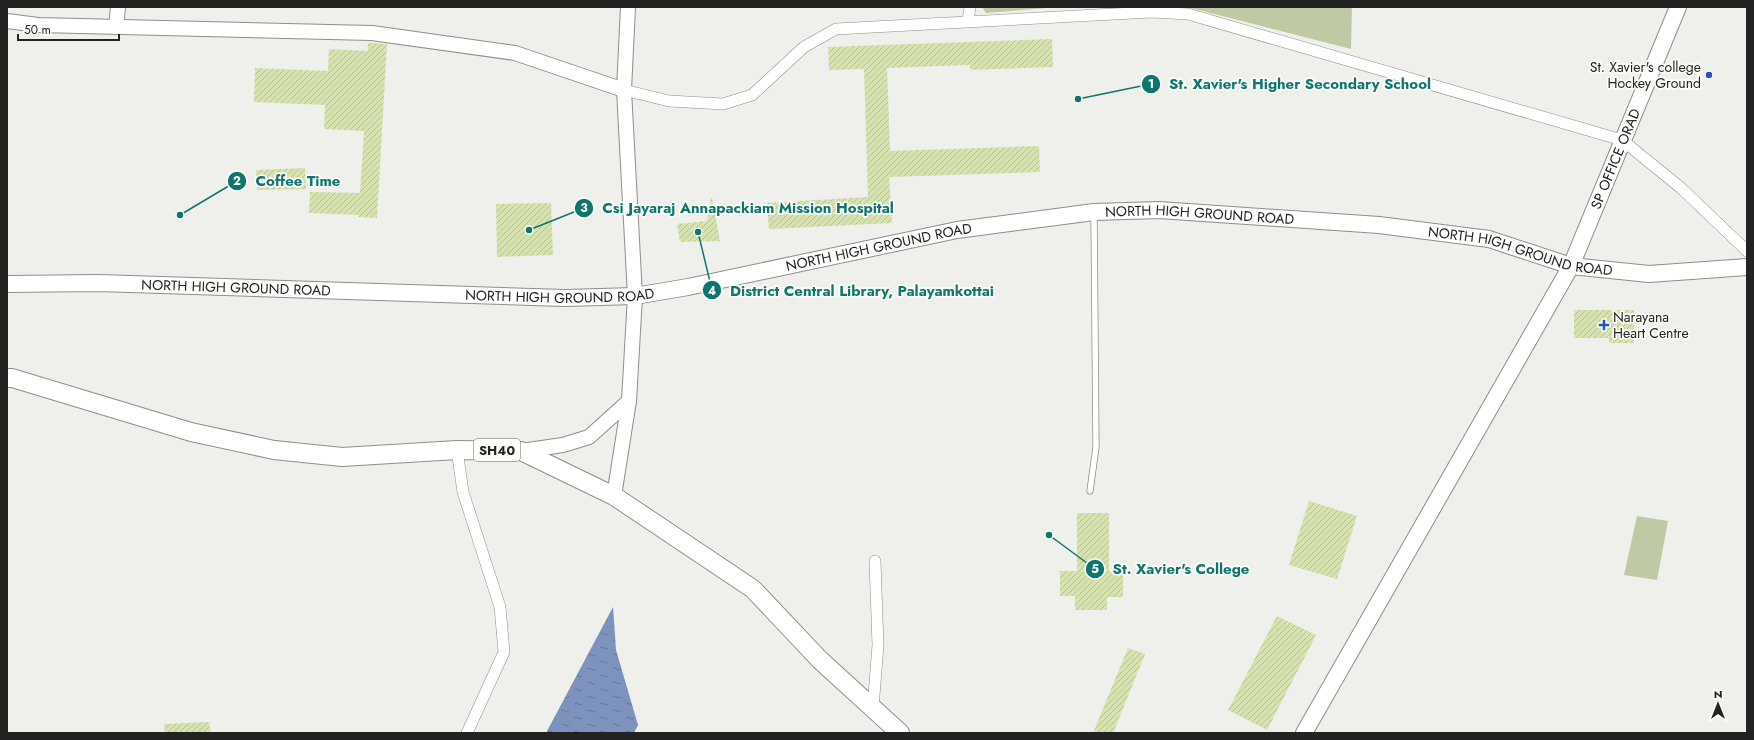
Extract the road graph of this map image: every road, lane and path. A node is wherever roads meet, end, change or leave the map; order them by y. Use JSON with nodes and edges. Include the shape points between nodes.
{"nodes":[{"id":1,"x":118,"y":7,"type":"edge"},
{"id":2,"x":628,"y":7,"type":"edge"},
{"id":3,"x":970,"y":7,"type":"edge"},
{"id":4,"x":1678,"y":7,"type":"edge"},
{"id":5,"x":7,"y":21,"type":"edge"},
{"id":6,"x":968,"y":21,"type":"junction"},
{"id":7,"x":116,"y":27,"type":"junction"},
{"id":8,"x":624,"y":90,"type":"junction"},
{"id":9,"x":1622,"y":140,"type":"junction"},
{"id":10,"x":1094,"y":212,"type":"junction"},
{"id":11,"x":1747,"y":251,"type":"edge"},
{"id":12,"x":1571,"y":266,"type":"junction"},
{"id":13,"x":1747,"y":267,"type":"edge"},
{"id":14,"x":7,"y":284,"type":"edge"},
{"id":15,"x":635,"y":296,"type":"junction"},
{"id":16,"x":7,"y":378,"type":"edge"},
{"id":17,"x":629,"y":401,"type":"junction"},
{"id":18,"x":457,"y":450,"type":"junction"},
{"id":19,"x":521,"y":451,"type":"junction"},
{"id":20,"x":1090,"y":491,"type":"dead end"},
{"id":21,"x":614,"y":496,"type":"junction"},
{"id":22,"x":876,"y":561,"type":"dead end"},
{"id":23,"x":873,"y":708,"type":"junction"},
{"id":24,"x":467,"y":733,"type":"edge"},
{"id":25,"x":900,"y":733,"type":"edge"},
{"id":26,"x":1304,"y":733,"type":"edge"}],
"edges":[{"from":1,"to":7,"type":"street"},
{"from":2,"to":8,"type":"street"},
{"from":3,"to":6,"type":"street"},
{"from":4,"to":9,"type":"main road","name":"SP OFFICE ORAD"},
{"from":5,"to":7,"type":"street"},
{"from":6,"to":8,"type":"street","via":[[836,30],[804,47],[752,95],[723,104],[669,101]]},
{"from":6,"to":9,"type":"street","via":[[1152,12],[1188,14]]},
{"from":7,"to":8,"type":"street","via":[[372,33],[515,53]]},
{"from":8,"to":15,"type":"street"},
{"from":9,"to":11,"type":"street","via":[[1681,188]]},
{"from":9,"to":12,"type":"main road","name":"SP OFFICE ORAD"},
{"from":10,"to":12,"type":"main road","name":"NORTH HIGH GROUND ROAD","via":[[1159,210],[1379,225],[1489,239]]},
{"from":10,"to":15,"type":"main road","name":"NORTH HIGH GROUND ROAD","via":[[957,230]]},
{"from":10,"to":20,"type":"lane","via":[[1096,447]]},
{"from":12,"to":13,"type":"main road","name":"NORTH HIGH GROUND ROAD","via":[[1650,274]]},
{"from":12,"to":26,"type":"main road","name":"SP OFFICE ORAD"},
{"from":14,"to":15,"type":"main road","name":"NORTH HIGH GROUND ROAD","via":[[98,283],[565,298]]},
{"from":15,"to":17,"type":"street"},
{"from":16,"to":18,"type":"main road","number":"SH40","via":[[191,432],[274,450],[342,457]]},
{"from":17,"to":19,"type":"street","via":[[589,437],[563,445]]},
{"from":17,"to":21,"type":"street"},
{"from":18,"to":19,"type":"main road","number":"SH40"},
{"from":18,"to":24,"type":"street","via":[[463,492],[500,607],[504,652]]},
{"from":19,"to":21,"type":"main road","number":"SH40"},
{"from":21,"to":23,"type":"main road","number":"SH40","via":[[753,589],[820,660]]},
{"from":22,"to":23,"type":"street","via":[[878,645]]},
{"from":23,"to":25,"type":"main road","number":"SH40"}]}
